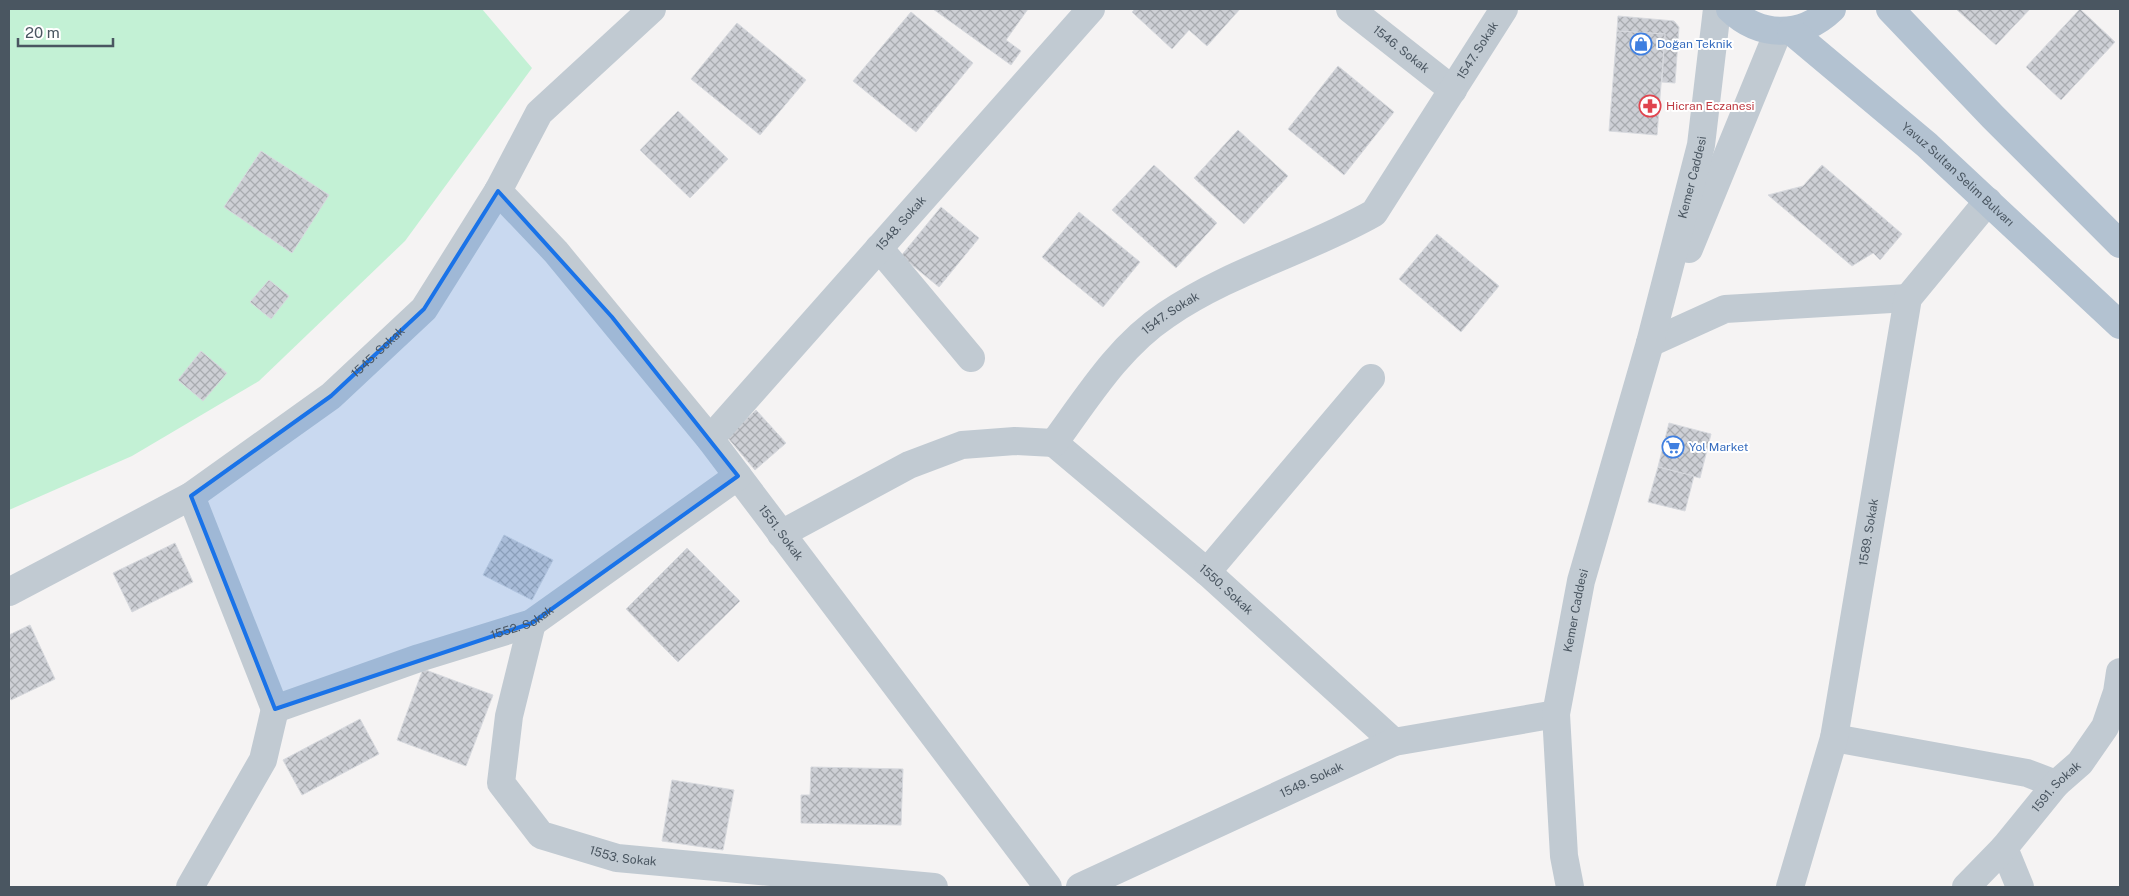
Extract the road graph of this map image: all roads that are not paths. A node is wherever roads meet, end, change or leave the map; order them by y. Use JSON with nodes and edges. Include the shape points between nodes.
{"nodes":[{"id":1,"x":652,"y":9,"type":"edge"},
{"id":2,"x":1091,"y":9,"type":"edge"},
{"id":3,"x":1350,"y":9,"type":"edge"},
{"id":4,"x":1504,"y":9,"type":"edge"},
{"id":5,"x":1717,"y":9,"type":"edge"},
{"id":6,"x":1730,"y":9,"type":"edge"},
{"id":7,"x":1832,"y":9,"type":"edge"},
{"id":8,"x":1890,"y":9,"type":"edge"},
{"id":9,"x":1784,"y":32,"type":"junction"},
{"id":10,"x":1453,"y":90,"type":"junction"},
{"id":11,"x":498,"y":191,"type":"junction"},
{"id":12,"x":1988,"y":202,"type":"junction"},
{"id":13,"x":2120,"y":244,"type":"edge"},
{"id":14,"x":879,"y":248,"type":"junction"},
{"id":15,"x":1908,"y":298,"type":"junction"},
{"id":16,"x":2120,"y":325,"type":"edge"},
{"id":17,"x":1650,"y":343,"type":"junction"},
{"id":18,"x":971,"y":358,"type":"dead end"},
{"id":19,"x":1371,"y":378,"type":"dead end"},
{"id":20,"x":710,"y":438,"type":"junction"},
{"id":21,"x":1054,"y":443,"type":"junction"},
{"id":22,"x":738,"y":476,"type":"junction"},
{"id":23,"x":191,"y":496,"type":"junction"},
{"id":24,"x":781,"y":534,"type":"junction"},
{"id":25,"x":1208,"y":572,"type":"junction"},
{"id":26,"x":9,"y":592,"type":"edge"},
{"id":27,"x":532,"y":623,"type":"junction"},
{"id":28,"x":2120,"y":672,"type":"edge"},
{"id":29,"x":275,"y":709,"type":"junction"},
{"id":30,"x":1556,"y":714,"type":"junction"},
{"id":31,"x":1834,"y":738,"type":"junction"},
{"id":32,"x":1394,"y":742,"type":"junction"},
{"id":33,"x":2056,"y":784,"type":"junction"},
{"id":34,"x":2004,"y":848,"type":"junction"},
{"id":35,"x":720,"y":878,"type":"edge"},
{"id":36,"x":190,"y":887,"type":"edge"},
{"id":37,"x":934,"y":887,"type":"edge"},
{"id":38,"x":1048,"y":887,"type":"edge"},
{"id":39,"x":1080,"y":887,"type":"edge"},
{"id":40,"x":1570,"y":887,"type":"edge"},
{"id":41,"x":1790,"y":887,"type":"edge"},
{"id":42,"x":1966,"y":887,"type":"edge"},
{"id":43,"x":2020,"y":887,"type":"edge"}],
"edges":[{"from":1,"to":11,"type":"street","name":"1545. Sokak","via":[[539,113]]},
{"from":2,"to":14,"type":"street","name":"1548. Sokak"},
{"from":3,"to":10,"type":"street","name":"1546. Sokak"},
{"from":4,"to":10,"type":"street","name":"1547. Sokak"},
{"from":5,"to":17,"type":"street","name":"Kemer Caddesi","via":[[1701,145]]},
{"from":6,"to":9,"type":"main road","via":[[1741,20],[1758,28]]},
{"from":7,"to":9,"type":"main road","via":[[1816,22]]},
{"from":8,"to":13,"type":"main road"},
{"from":9,"to":12,"type":"main road","name":"Yavuz Sultan Selim Bulvarı","via":[[1919,139]]},
{"from":9,"to":17,"type":"street","name":"Kemer Caddesi"},
{"from":10,"to":21,"type":"street","name":"1547. Sokak","via":[[1374,213],[1345,229],[1228,279],[1165,315],[1118,356]]},
{"from":11,"to":20,"type":"street","name":"1551. Sokak","via":[[581,280]]},
{"from":11,"to":23,"type":"street","name":"1545. Sokak","via":[[424,309],[331,396]]},
{"from":12,"to":15,"type":"street"},
{"from":12,"to":16,"type":"main road","name":"Yavuz Sultan Selim Bulvarı"},
{"from":14,"to":18,"type":"street"},
{"from":14,"to":20,"type":"street","name":"1548. Sokak"},
{"from":15,"to":17,"type":"street","via":[[1725,309]]},
{"from":15,"to":31,"type":"street","name":"1589. Sokak"},
{"from":17,"to":30,"type":"street","name":"Kemer Caddesi","via":[[1581,581]]},
{"from":19,"to":25,"type":"street"},
{"from":20,"to":22,"type":"street","name":"1551. Sokak"},
{"from":21,"to":24,"type":"street","via":[[1015,441],[962,446],[909,465]]},
{"from":21,"to":25,"type":"street","name":"1550. Sokak"},
{"from":22,"to":24,"type":"street","name":"1551. Sokak"},
{"from":22,"to":27,"type":"street","name":"1552. Sokak"},
{"from":23,"to":26,"type":"street","name":"1545. Sokak"},
{"from":23,"to":29,"type":"street"},
{"from":24,"to":38,"type":"street","name":"1551. Sokak"},
{"from":25,"to":32,"type":"street","name":"1550. Sokak"},
{"from":27,"to":29,"type":"street","name":"1552. Sokak","via":[[419,658]]},
{"from":27,"to":35,"type":"street","name":"1553. Sokak","via":[[509,716],[501,783],[541,835],[617,858]]},
{"from":28,"to":33,"type":"street","name":"1591. Sokak","via":[[2105,727],[2080,763]]},
{"from":29,"to":36,"type":"street","via":[[263,760]]},
{"from":30,"to":32,"type":"street","name":"1549. Sokak"},
{"from":30,"to":40,"type":"street","name":"Kemer Caddesi","via":[[1564,856]]},
{"from":31,"to":33,"type":"street","via":[[2027,773]]},
{"from":31,"to":41,"type":"street","name":"1589. Sokak"},
{"from":32,"to":39,"type":"street","name":"1549. Sokak"},
{"from":33,"to":34,"type":"street","name":"1591. Sokak"},
{"from":34,"to":42,"type":"street","name":"1591. Sokak"},
{"from":34,"to":43,"type":"street"},
{"from":35,"to":37,"type":"street","name":"1553. Sokak"}]}
